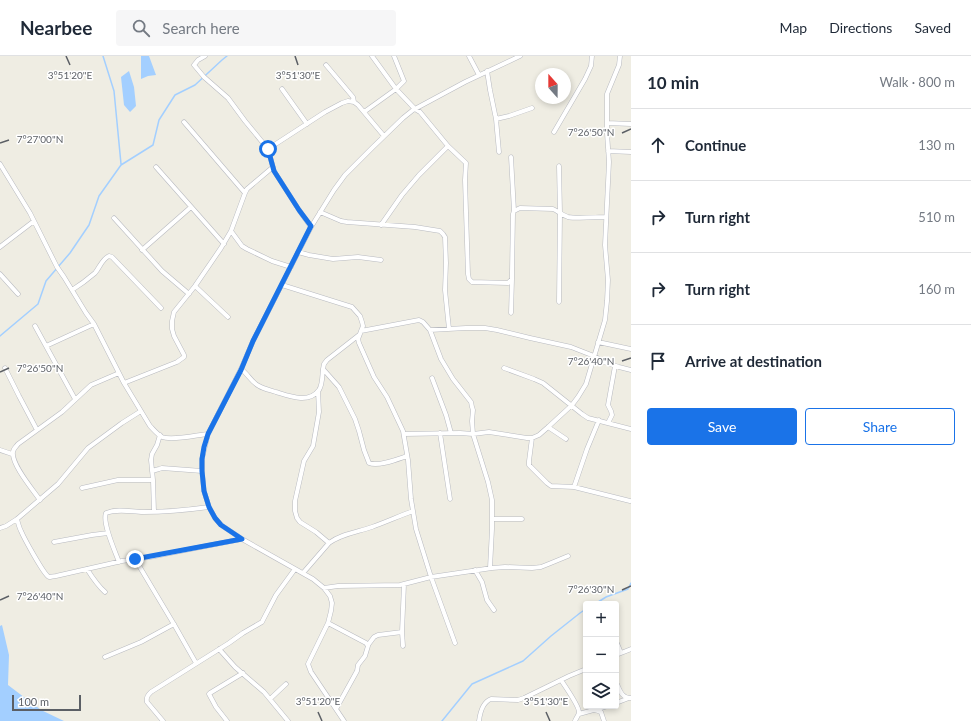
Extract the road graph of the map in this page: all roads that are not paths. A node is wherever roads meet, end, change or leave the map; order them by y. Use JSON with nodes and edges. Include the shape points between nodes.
{"nodes":[{"id":1,"x":205,"y":56,"type":"edge"},
{"id":2,"x":372,"y":56,"type":"edge"},
{"id":3,"x":394,"y":56,"type":"edge"},
{"id":4,"x":469,"y":56,"type":"edge"},
{"id":5,"x":520,"y":56,"type":"edge"},
{"id":6,"x":592,"y":56,"type":"edge"},
{"id":7,"x":620,"y":56,"type":"edge"},
{"id":8,"x":326,"y":65,"type":"dead end"},
{"id":9,"x":487,"y":71,"type":"junction"},
{"id":10,"x":479,"y":75,"type":"junction"},
{"id":11,"x":396,"y":88,"type":"junction"},
{"id":12,"x":282,"y":89,"type":"dead end"},
{"id":13,"x":354,"y":102,"type":"junction"},
{"id":14,"x":532,"y":108,"type":"dead end"},
{"id":15,"x":415,"y":109,"type":"junction"},
{"id":16,"x":364,"y":112,"type":"junction"},
{"id":17,"x":496,"y":118,"type":"junction"},
{"id":18,"x":184,"y":122,"type":"dead end"},
{"id":19,"x":607,"y":122,"type":"junction"},
{"id":20,"x":307,"y":124,"type":"junction"},
{"id":21,"x":631,"y":124,"type":"edge"},
{"id":22,"x":554,"y":132,"type":"dead end"},
{"id":23,"x":384,"y":136,"type":"junction"},
{"id":24,"x":448,"y":146,"type":"junction"},
{"id":25,"x":268,"y":149,"type":"junction"},
{"id":26,"x":608,"y":151,"type":"junction"},
{"id":27,"x":499,"y":152,"type":"dead end"},
{"id":28,"x":631,"y":152,"type":"edge"},
{"id":29,"x":511,"y":156,"type":"dead end"},
{"id":30,"x":0,"y":164,"type":"edge"},
{"id":31,"x":559,"y":166,"type":"dead end"},
{"id":32,"x":156,"y":167,"type":"dead end"},
{"id":33,"x":273,"y":167,"type":"junction"},
{"id":34,"x":245,"y":193,"type":"junction"},
{"id":35,"x":191,"y":207,"type":"junction"},
{"id":36,"x":514,"y":211,"type":"junction"},
{"id":37,"x":320,"y":212,"type":"junction"},
{"id":38,"x":560,"y":213,"type":"junction"},
{"id":39,"x":606,"y":217,"type":"junction"},
{"id":40,"x":114,"y":218,"type":"dead end"},
{"id":41,"x":34,"y":221,"type":"junction"},
{"id":42,"x":380,"y":225,"type":"junction"},
{"id":43,"x":311,"y":226,"type":"junction"},
{"id":44,"x":231,"y":231,"type":"junction"},
{"id":45,"x":224,"y":244,"type":"junction"},
{"id":46,"x":0,"y":247,"type":"edge"},
{"id":47,"x":142,"y":250,"type":"junction"},
{"id":48,"x":298,"y":252,"type":"junction"},
{"id":49,"x":381,"y":260,"type":"dead end"},
{"id":50,"x":291,"y":267,"type":"junction"},
{"id":51,"x":0,"y":274,"type":"edge"},
{"id":52,"x":512,"y":280,"type":"junction"},
{"id":53,"x":282,"y":285,"type":"junction"},
{"id":54,"x":195,"y":286,"type":"junction"},
{"id":55,"x":72,"y":290,"type":"junction"},
{"id":56,"x":18,"y":294,"type":"dead end"},
{"id":57,"x":189,"y":294,"type":"junction"},
{"id":58,"x":559,"y":302,"type":"dead end"},
{"id":59,"x":161,"y":308,"type":"dead end"},
{"id":60,"x":511,"y":312,"type":"dead end"},
{"id":61,"x":228,"y":317,"type":"dead end"},
{"id":62,"x":94,"y":324,"type":"junction"},
{"id":63,"x":35,"y":326,"type":"dead end"},
{"id":64,"x":449,"y":329,"type":"junction"},
{"id":65,"x":430,"y":330,"type":"junction"},
{"id":66,"x":360,"y":332,"type":"junction"},
{"id":67,"x":598,"y":342,"type":"junction"},
{"id":68,"x":46,"y":346,"type":"junction"},
{"id":69,"x":631,"y":349,"type":"edge"},
{"id":70,"x":594,"y":356,"type":"junction"},
{"id":71,"x":615,"y":366,"type":"junction"},
{"id":72,"x":5,"y":368,"type":"dead end"},
{"id":73,"x":504,"y":368,"type":"dead end"},
{"id":74,"x":323,"y":369,"type":"junction"},
{"id":75,"x":241,"y":370,"type":"junction"},
{"id":76,"x":631,"y":370,"type":"edge"},
{"id":77,"x":119,"y":373,"type":"junction"},
{"id":78,"x":432,"y":378,"type":"dead end"},
{"id":79,"x":124,"y":383,"type":"junction"},
{"id":80,"x":318,"y":391,"type":"junction"},
{"id":81,"x":75,"y":399,"type":"junction"},
{"id":82,"x":571,"y":406,"type":"junction"},
{"id":83,"x":141,"y":411,"type":"junction"},
{"id":84,"x":599,"y":420,"type":"junction"},
{"id":85,"x":608,"y":423,"type":"junction"},
{"id":86,"x":548,"y":427,"type":"junction"},
{"id":87,"x":631,"y":429,"type":"edge"},
{"id":88,"x":37,"y":430,"type":"junction"},
{"id":89,"x":451,"y":433,"type":"junction"},
{"id":90,"x":208,"y":434,"type":"junction"},
{"id":91,"x":404,"y":434,"type":"junction"},
{"id":92,"x":440,"y":434,"type":"junction"},
{"id":93,"x":473,"y":434,"type":"junction"},
{"id":94,"x":160,"y":435,"type":"junction"},
{"id":95,"x":532,"y":438,"type":"junction"},
{"id":96,"x":566,"y":439,"type":"dead end"},
{"id":97,"x":0,"y":450,"type":"edge"},
{"id":98,"x":12,"y":454,"type":"junction"},
{"id":99,"x":407,"y":456,"type":"junction"},
{"id":100,"x":202,"y":471,"type":"junction"},
{"id":101,"x":152,"y":472,"type":"junction"},
{"id":102,"x":153,"y":480,"type":"junction"},
{"id":103,"x":574,"y":487,"type":"junction"},
{"id":104,"x":82,"y":488,"type":"dead end"},
{"id":105,"x":450,"y":499,"type":"dead end"},
{"id":106,"x":40,"y":500,"type":"junction"},
{"id":107,"x":630,"y":501,"type":"edge"},
{"id":108,"x":209,"y":507,"type":"junction"},
{"id":109,"x":413,"y":511,"type":"junction"},
{"id":110,"x":154,"y":512,"type":"junction"},
{"id":111,"x":17,"y":519,"type":"junction"},
{"id":112,"x":492,"y":519,"type":"junction"},
{"id":113,"x":522,"y":519,"type":"dead end"},
{"id":114,"x":0,"y":528,"type":"edge"},
{"id":115,"x":108,"y":533,"type":"junction"},
{"id":116,"x":242,"y":539,"type":"junction"},
{"id":117,"x":54,"y":542,"type":"dead end"},
{"id":118,"x":328,"y":543,"type":"junction"},
{"id":119,"x":568,"y":556,"type":"dead end"},
{"id":120,"x":135,"y":559,"type":"junction"},
{"id":121,"x":119,"y":562,"type":"junction"},
{"id":122,"x":490,"y":568,"type":"junction"},
{"id":123,"x":87,"y":569,"type":"junction"},
{"id":124,"x":295,"y":569,"type":"junction"},
{"id":125,"x":475,"y":570,"type":"junction"},
{"id":126,"x":303,"y":573,"type":"junction"},
{"id":127,"x":431,"y":577,"type":"junction"},
{"id":128,"x":404,"y":584,"type":"junction"},
{"id":129,"x":324,"y":588,"type":"junction"},
{"id":130,"x":105,"y":592,"type":"dead end"},
{"id":131,"x":494,"y":610,"type":"dead end"},
{"id":132,"x":328,"y":623,"type":"junction"},
{"id":133,"x":174,"y":624,"type":"junction"},
{"id":134,"x":402,"y":632,"type":"junction"},
{"id":135,"x":455,"y":643,"type":"dead end"},
{"id":136,"x":368,"y":645,"type":"junction"},
{"id":137,"x":403,"y":646,"type":"dead end"},
{"id":138,"x":219,"y":649,"type":"junction"},
{"id":139,"x":619,"y":649,"type":"edge"},
{"id":140,"x":631,"y":649,"type":"edge"},
{"id":141,"x":621,"y":653,"type":"joint"},
{"id":142,"x":105,"y":656,"type":"dead end"},
{"id":143,"x":196,"y":663,"type":"junction"},
{"id":144,"x":583,"y":670,"type":"edge"},
{"id":145,"x":243,"y":673,"type":"junction"},
{"id":146,"x":561,"y":680,"type":"junction"},
{"id":147,"x":286,"y":684,"type":"dead end"},
{"id":148,"x":619,"y":688,"type":"edge"},
{"id":149,"x":630,"y":698,"type":"edge"},
{"id":150,"x":270,"y":699,"type":"junction"},
{"id":151,"x":619,"y":702,"type":"edge"},
{"id":152,"x":336,"y":709,"type":"junction"},
{"id":153,"x":598,"y":709,"type":"edge"},
{"id":154,"x":595,"y":710,"type":"junction"},
{"id":155,"x":579,"y":714,"type":"junction"},
{"id":156,"x":163,"y":721,"type":"edge"},
{"id":157,"x":227,"y":721,"type":"edge"},
{"id":158,"x":288,"y":721,"type":"edge"},
{"id":159,"x":344,"y":721,"type":"edge"},
{"id":160,"x":479,"y":721,"type":"edge"},
{"id":161,"x":575,"y":721,"type":"edge"},
{"id":162,"x":604,"y":721,"type":"edge"}],
"edges":[{"from":1,"to":25,"type":"street","via":[[194,65],[228,98]]},
{"from":2,"to":11,"type":"street"},
{"from":3,"to":11,"type":"street","via":[[404,81]]},
{"from":4,"to":10,"type":"street"},
{"from":5,"to":9,"type":"street"},
{"from":6,"to":22,"type":"street","via":[[585,79]]},
{"from":7,"to":19,"type":"street","via":[[607,94]]},
{"from":8,"to":13,"type":"street","via":[[353,97]]},
{"from":9,"to":10,"type":"street"},
{"from":9,"to":17,"type":"street"},
{"from":10,"to":15,"type":"street"},
{"from":11,"to":15,"type":"street"},
{"from":11,"to":16,"type":"street"},
{"from":12,"to":20,"type":"street"},
{"from":13,"to":16,"type":"street"},
{"from":13,"to":20,"type":"street","via":[[342,103]]},
{"from":14,"to":17,"type":"street"},
{"from":15,"to":23,"type":"street"},
{"from":15,"to":24,"type":"street"},
{"from":16,"to":23,"type":"street"},
{"from":17,"to":27,"type":"street"},
{"from":18,"to":34,"type":"street"},
{"from":19,"to":21,"type":"street"},
{"from":19,"to":26,"type":"street"},
{"from":20,"to":25,"type":"street"},
{"from":23,"to":37,"type":"street","via":[[345,175]]},
{"from":24,"to":42,"type":"street","via":[[419,175]]},
{"from":24,"to":52,"type":"street","via":[[467,165],[465,180],[469,280],[508,283]]},
{"from":25,"to":33,"type":"street"},
{"from":26,"to":28,"type":"street"},
{"from":26,"to":39,"type":"street"},
{"from":29,"to":36,"type":"street"},
{"from":30,"to":41,"type":"street"},
{"from":31,"to":38,"type":"street"},
{"from":32,"to":35,"type":"street"},
{"from":33,"to":34,"type":"street"},
{"from":33,"to":43,"type":"street"},
{"from":34,"to":44,"type":"street"},
{"from":35,"to":45,"type":"street"},
{"from":35,"to":47,"type":"street"},
{"from":36,"to":38,"type":"street","via":[[520,208],[553,209]]},
{"from":36,"to":52,"type":"street"},
{"from":37,"to":42,"type":"street","via":[[341,221]]},
{"from":37,"to":43,"type":"street"},
{"from":38,"to":39,"type":"street","via":[[570,217]]},
{"from":38,"to":58,"type":"street"},
{"from":39,"to":67,"type":"street","via":[[607,300],[605,320]]},
{"from":40,"to":47,"type":"street"},
{"from":41,"to":46,"type":"street"},
{"from":41,"to":55,"type":"street","via":[[58,269]]},
{"from":42,"to":64,"type":"street","via":[[415,227],[444,234]]},
{"from":43,"to":48,"type":"street"},
{"from":44,"to":45,"type":"street"},
{"from":44,"to":50,"type":"street","via":[[242,246]]},
{"from":45,"to":54,"type":"street"},
{"from":47,"to":57,"type":"street"},
{"from":48,"to":49,"type":"street","via":[[333,259],[358,257]]},
{"from":48,"to":50,"type":"street"},
{"from":50,"to":53,"type":"street"},
{"from":51,"to":56,"type":"street"},
{"from":52,"to":60,"type":"street"},
{"from":53,"to":66,"type":"street","via":[[352,307],[362,322]]},
{"from":53,"to":75,"type":"street"},
{"from":54,"to":57,"type":"street"},
{"from":54,"to":61,"type":"street"},
{"from":55,"to":59,"type":"street","via":[[96,272],[109,256]]},
{"from":55,"to":62,"type":"street"},
{"from":57,"to":79,"type":"street","via":[[174,312],[172,321],[174,336],[184,357]]},
{"from":62,"to":68,"type":"street"},
{"from":62,"to":77,"type":"street"},
{"from":63,"to":68,"type":"street"},
{"from":64,"to":65,"type":"street"},
{"from":64,"to":70,"type":"street","via":[[497,330],[571,347]]},
{"from":65,"to":66,"type":"street","via":[[419,320]]},
{"from":65,"to":93,"type":"street","via":[[441,359],[471,402]]},
{"from":66,"to":74,"type":"street","via":[[328,360]]},
{"from":66,"to":91,"type":"street","via":[[358,340],[365,358]]},
{"from":67,"to":69,"type":"street"},
{"from":67,"to":70,"type":"street"},
{"from":68,"to":81,"type":"street"},
{"from":70,"to":71,"type":"street"},
{"from":70,"to":82,"type":"street","via":[[586,384]]},
{"from":71,"to":76,"type":"street"},
{"from":71,"to":85,"type":"street","via":[[608,405],[612,415]]},
{"from":72,"to":88,"type":"street"},
{"from":73,"to":82,"type":"street","via":[[539,381]]},
{"from":74,"to":80,"type":"street"},
{"from":74,"to":99,"type":"street","via":[[339,387],[355,419],[370,464]]},
{"from":75,"to":80,"type":"street","via":[[258,386],[290,396],[307,397]]},
{"from":75,"to":90,"type":"street"},
{"from":77,"to":79,"type":"street"},
{"from":77,"to":81,"type":"street","via":[[91,385]]},
{"from":78,"to":89,"type":"street"},
{"from":79,"to":83,"type":"street"},
{"from":80,"to":118,"type":"street","via":[[319,412],[313,446],[304,461],[295,511],[300,522]]},
{"from":81,"to":88,"type":"street"},
{"from":82,"to":84,"type":"street","via":[[588,418]]},
{"from":82,"to":86,"type":"street"},
{"from":83,"to":94,"type":"street","via":[[155,432]]},
{"from":83,"to":106,"type":"street","via":[[88,448],[58,484]]},
{"from":84,"to":85,"type":"street"},
{"from":84,"to":103,"type":"street"},
{"from":85,"to":87,"type":"street"},
{"from":86,"to":95,"type":"street"},
{"from":86,"to":96,"type":"street"},
{"from":88,"to":98,"type":"street","via":[[18,444]]},
{"from":89,"to":92,"type":"street"},
{"from":89,"to":93,"type":"street"},
{"from":90,"to":94,"type":"street","via":[[170,439]]},
{"from":90,"to":100,"type":"street"},
{"from":91,"to":92,"type":"street"},
{"from":91,"to":99,"type":"street"},
{"from":92,"to":105,"type":"street"},
{"from":93,"to":95,"type":"street","via":[[489,432]]},
{"from":93,"to":112,"type":"street","via":[[491,494]]},
{"from":94,"to":101,"type":"street","via":[[152,454]]},
{"from":95,"to":103,"type":"street","via":[[529,461],[531,467],[551,486]]},
{"from":97,"to":98,"type":"street"},
{"from":98,"to":106,"type":"street","via":[[17,468]]},
{"from":99,"to":109,"type":"street"},
{"from":100,"to":101,"type":"street","via":[[159,468]]},
{"from":100,"to":108,"type":"street"},
{"from":101,"to":102,"type":"street"},
{"from":102,"to":104,"type":"street","via":[[118,480]]},
{"from":102,"to":110,"type":"street"},
{"from":103,"to":107,"type":"street"},
{"from":106,"to":111,"type":"street"},
{"from":108,"to":110,"type":"street"},
{"from":108,"to":116,"type":"street","via":[[221,525]]},
{"from":109,"to":118,"type":"street"},
{"from":109,"to":127,"type":"street"},
{"from":110,"to":115,"type":"street","via":[[106,513]]},
{"from":111,"to":114,"type":"street"},
{"from":111,"to":123,"type":"street","via":[[20,531],[48,576]]},
{"from":112,"to":113,"type":"street"},
{"from":112,"to":122,"type":"street"},
{"from":115,"to":117,"type":"street"},
{"from":115,"to":121,"type":"street"},
{"from":116,"to":120,"type":"street"},
{"from":116,"to":124,"type":"street"},
{"from":118,"to":126,"type":"street"},
{"from":119,"to":122,"type":"street","via":[[532,568]]},
{"from":120,"to":121,"type":"street"},
{"from":120,"to":133,"type":"street"},
{"from":121,"to":123,"type":"street"},
{"from":122,"to":125,"type":"street"},
{"from":123,"to":130,"type":"street"},
{"from":124,"to":126,"type":"street"},
{"from":124,"to":138,"type":"street","via":[[276,595],[262,622]]},
{"from":125,"to":127,"type":"street"},
{"from":125,"to":131,"type":"street","via":[[482,582],[487,600]]},
{"from":126,"to":129,"type":"street"},
{"from":127,"to":128,"type":"street"},
{"from":127,"to":135,"type":"street"},
{"from":128,"to":129,"type":"street"},
{"from":128,"to":134,"type":"street"},
{"from":129,"to":132,"type":"street","via":[[332,603]]},
{"from":132,"to":136,"type":"street"},
{"from":132,"to":152,"type":"street","via":[[308,664]]},
{"from":133,"to":142,"type":"street","via":[[141,642]]},
{"from":133,"to":143,"type":"street"},
{"from":134,"to":136,"type":"street","via":[[378,635]]},
{"from":134,"to":137,"type":"street"},
{"from":136,"to":152,"type":"street","via":[[365,656]]},
{"from":138,"to":143,"type":"street"},
{"from":138,"to":145,"type":"street"},
{"from":139,"to":141,"type":"street"},
{"from":140,"to":141,"type":"street"},
{"from":143,"to":156,"type":"street","via":[[148,695],[147,702]]},
{"from":144,"to":146,"type":"street"},
{"from":145,"to":150,"type":"street"},
{"from":145,"to":157,"type":"street","via":[[209,694]]},
{"from":146,"to":155,"type":"street"},
{"from":146,"to":160,"type":"street","via":[[518,700],[488,700]]},
{"from":147,"to":150,"type":"street"},
{"from":148,"to":149,"type":"street","via":[[622,695]]},
{"from":149,"to":151,"type":"street"},
{"from":150,"to":158,"type":"street"},
{"from":152,"to":159,"type":"street"},
{"from":153,"to":154,"type":"street"},
{"from":154,"to":155,"type":"street"},
{"from":154,"to":162,"type":"street","via":[[600,712]]},
{"from":155,"to":161,"type":"street"}]}
